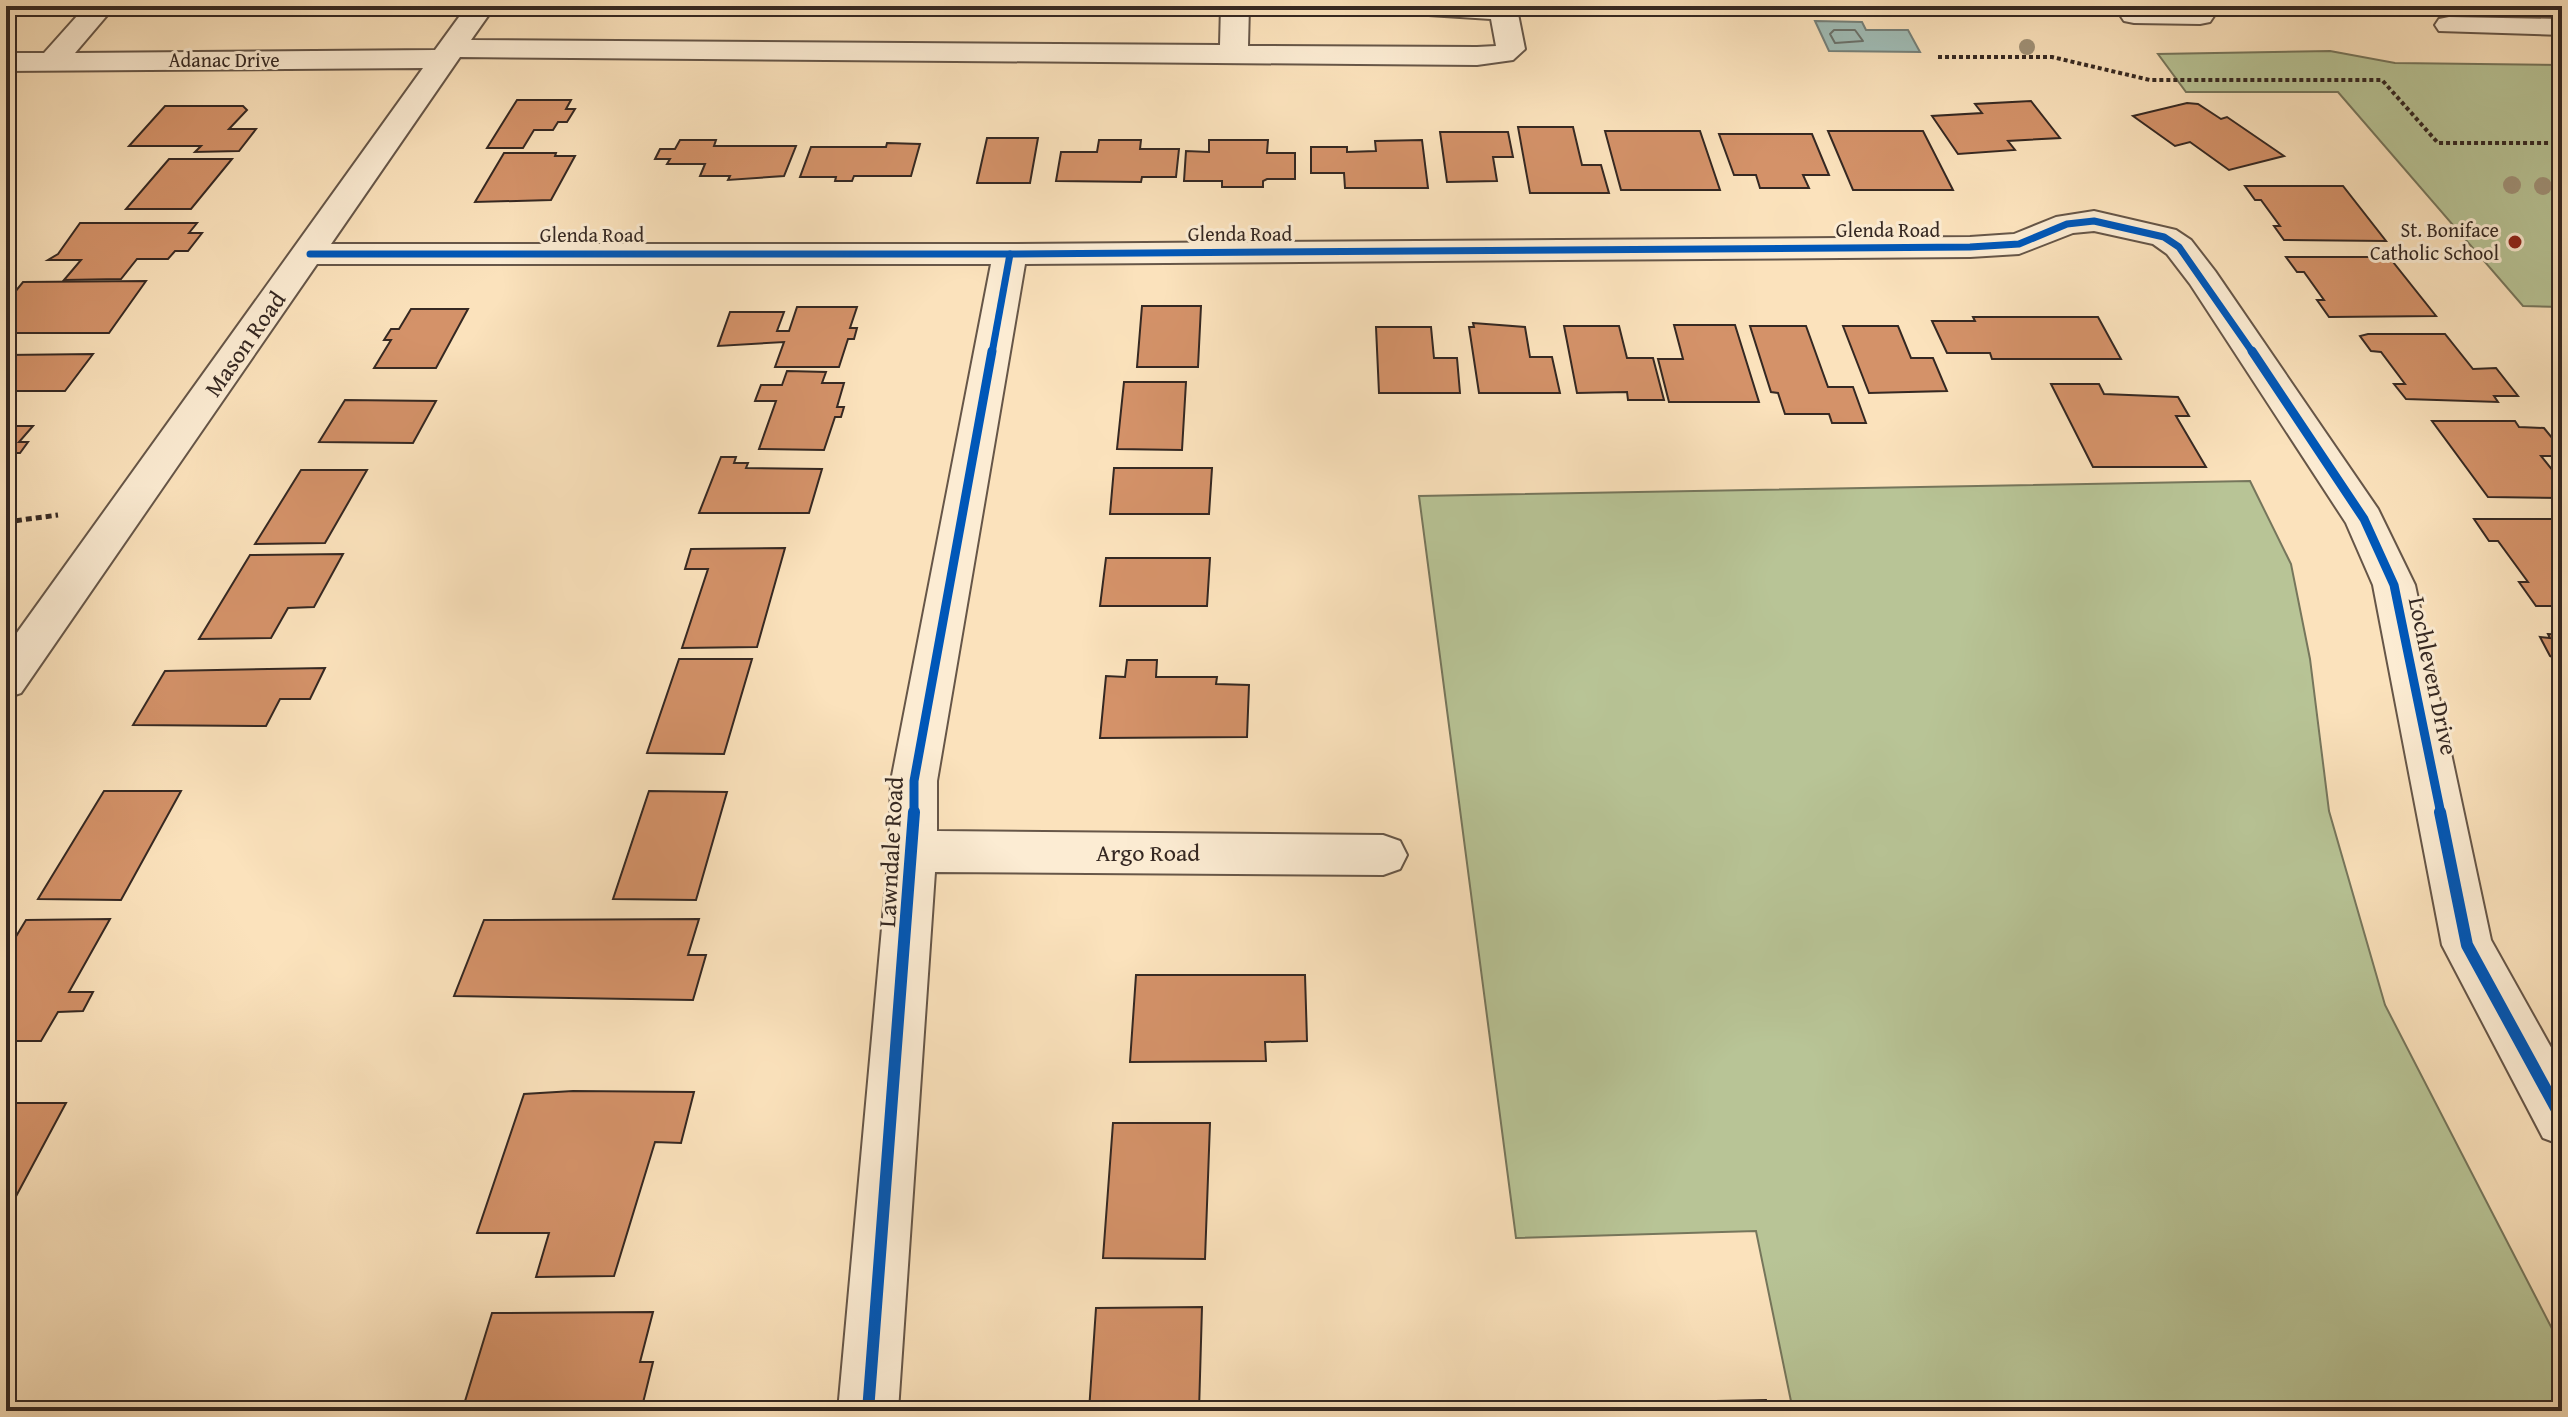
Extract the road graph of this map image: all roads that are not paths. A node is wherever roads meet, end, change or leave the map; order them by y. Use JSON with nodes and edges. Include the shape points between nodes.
{"nodes":[{"id":1,"x":101,"y":6,"type":"edge"},
{"id":2,"x":481,"y":6,"type":"edge"},
{"id":3,"x":1235,"y":6,"type":"edge"},
{"id":4,"x":1413,"y":6,"type":"edge"},
{"id":5,"x":2128,"y":6,"type":"edge"},
{"id":6,"x":2200,"y":16,"type":"dead end"},
{"id":7,"x":2449,"y":25,"type":"dead end"},
{"id":8,"x":2562,"y":27,"type":"edge"},
{"id":9,"x":1234,"y":53,"type":"junction"},
{"id":10,"x":447,"y":54,"type":"junction"},
{"id":11,"x":6,"y":62,"type":"edge"},
{"id":12,"x":52,"y":62,"type":"junction"},
{"id":13,"x":2164,"y":237,"type":"joint"},
{"id":14,"x":310,"y":254,"type":"junction"},
{"id":15,"x":1010,"y":254,"type":"junction"},
{"id":16,"x":6,"y":681,"type":"edge"},
{"id":17,"x":913,"y":851,"type":"junction"},
{"id":18,"x":1383,"y":855,"type":"dead end"},
{"id":19,"x":2562,"y":1119,"type":"edge"},
{"id":20,"x":868,"y":1411,"type":"edge"}],
"edges":[{"from":1,"to":12,"type":"street"},
{"from":2,"to":10,"type":"street","name":"Mason Road"},
{"from":3,"to":9,"type":"street"},
{"from":4,"to":9,"type":"street","name":"Adanac Drive","via":[[1504,14],[1511,49],[1477,56]]},
{"from":5,"to":6,"type":"street","via":[[2134,15]]},
{"from":7,"to":8,"type":"street"},
{"from":9,"to":10,"type":"street","name":"Adanac Drive"},
{"from":10,"to":12,"type":"street","name":"Adanac Drive"},
{"from":10,"to":14,"type":"street","name":"Mason Road"},
{"from":11,"to":12,"type":"street","name":"Adanac Drive"},
{"from":13,"to":15,"type":"street","name":"Glenda Road","via":[[2094,221],[2067,224],[2019,244],[1970,247]]},
{"from":13,"to":19,"type":"street","name":"Lochleven Drive","via":[[2203,278],[2364,519],[2394,585],[2467,945]]},
{"from":14,"to":15,"type":"street","name":"Glenda Road"},
{"from":14,"to":16,"type":"street","name":"Mason Road"},
{"from":15,"to":17,"type":"street","name":"Lawndale Road","via":[[914,781]]},
{"from":17,"to":18,"type":"street","name":"Argo Road"},
{"from":17,"to":20,"type":"street","name":"Lawndale Road"}]}
